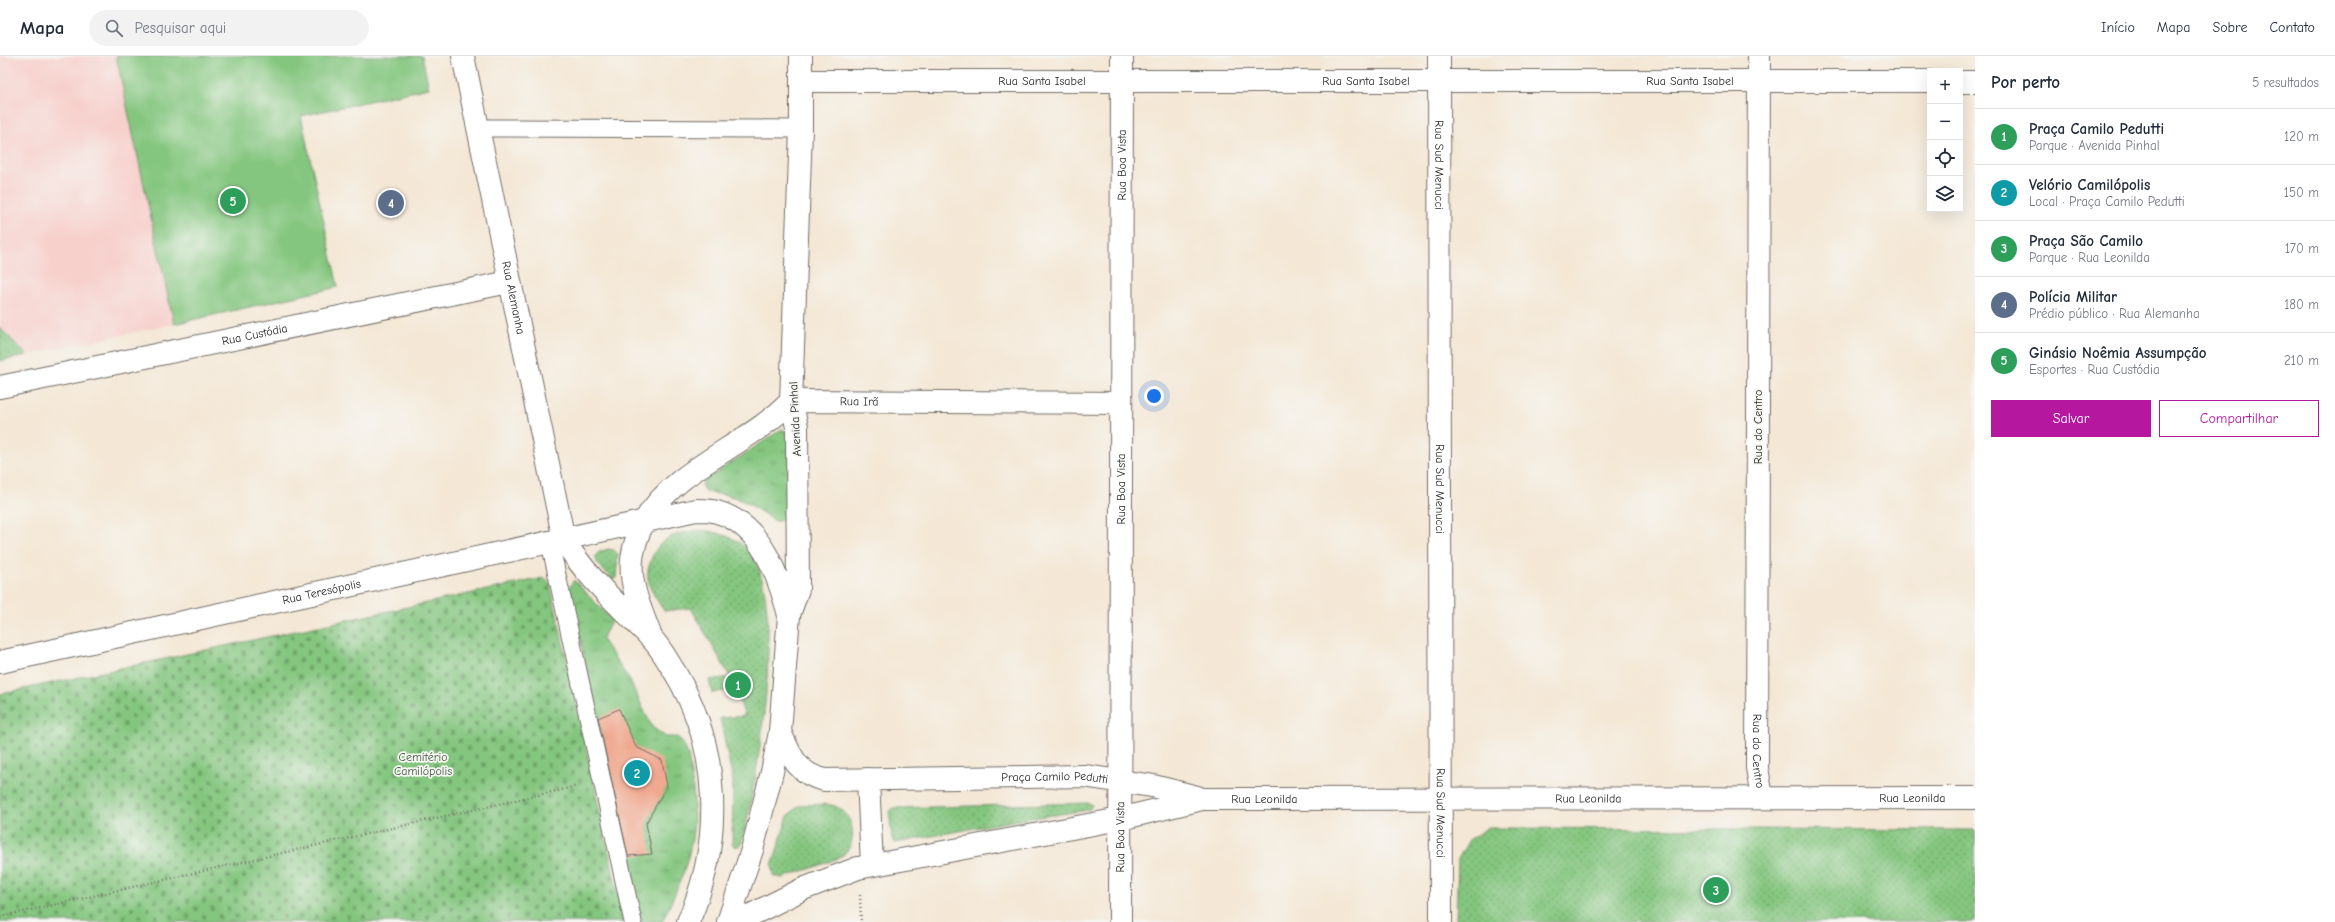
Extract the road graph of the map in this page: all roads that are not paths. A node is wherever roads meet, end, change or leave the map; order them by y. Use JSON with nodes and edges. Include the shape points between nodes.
{"nodes":[{"id":1,"x":463,"y":56,"type":"edge"},
{"id":2,"x":801,"y":56,"type":"edge"},
{"id":3,"x":1122,"y":56,"type":"edge"},
{"id":4,"x":1439,"y":56,"type":"edge"},
{"id":5,"x":1759,"y":56,"type":"edge"},
{"id":6,"x":801,"y":81,"type":"junction"},
{"id":7,"x":1122,"y":81,"type":"junction"},
{"id":8,"x":1439,"y":81,"type":"junction"},
{"id":9,"x":1759,"y":81,"type":"junction"},
{"id":10,"x":1927,"y":82,"type":"edge"},
{"id":11,"x":1963,"y":82,"type":"edge"},
{"id":12,"x":1975,"y":82,"type":"edge"},
{"id":13,"x":478,"y":128,"type":"junction"},
{"id":14,"x":801,"y":129,"type":"junction"},
{"id":15,"x":509,"y":282,"type":"junction"},
{"id":16,"x":0,"y":387,"type":"edge"},
{"id":17,"x":791,"y":401,"type":"junction"},
{"id":18,"x":1121,"y":403,"type":"junction"},
{"id":19,"x":644,"y":522,"type":"junction"},
{"id":20,"x":557,"y":541,"type":"junction"},
{"id":21,"x":789,"y":615,"type":"junction"},
{"id":22,"x":651,"y":637,"type":"junction"},
{"id":23,"x":0,"y":662,"type":"edge"},
{"id":24,"x":780,"y":732,"type":"junction"},
{"id":25,"x":868,"y":779,"type":"junction"},
{"id":26,"x":1120,"y":780,"type":"junction"},
{"id":27,"x":1762,"y":797,"type":"junction"},
{"id":28,"x":1439,"y":798,"type":"junction"},
{"id":29,"x":1975,"y":798,"type":"edge"},
{"id":30,"x":1202,"y":799,"type":"junction"},
{"id":31,"x":1120,"y":819,"type":"junction"},
{"id":32,"x":872,"y":865,"type":"junction"},
{"id":33,"x":633,"y":922,"type":"edge"},
{"id":34,"x":688,"y":922,"type":"edge"},
{"id":35,"x":728,"y":922,"type":"edge"},
{"id":36,"x":737,"y":922,"type":"edge"},
{"id":37,"x":1120,"y":922,"type":"edge"},
{"id":38,"x":1440,"y":922,"type":"edge"}],
"edges":[{"from":1,"to":13,"type":"street","name":"Rua Alemanha"},
{"from":2,"to":6,"type":"street","name":"Avenida Pinhal"},
{"from":3,"to":7,"type":"street","name":"Rua Boa Vista"},
{"from":4,"to":8,"type":"street","name":"Rua Sud Menucci"},
{"from":5,"to":9,"type":"street","name":"Rua do Centro"},
{"from":6,"to":7,"type":"street","name":"Rua Santa Isabel"},
{"from":6,"to":14,"type":"street","name":"Avenida Pinhal"},
{"from":7,"to":8,"type":"street","name":"Rua Santa Isabel"},
{"from":7,"to":18,"type":"street","name":"Rua Boa Vista"},
{"from":8,"to":9,"type":"street","name":"Rua Santa Isabel"},
{"from":8,"to":28,"type":"street","name":"Rua Sud Menucci"},
{"from":9,"to":10,"type":"street","name":"Rua Santa Isabel"},
{"from":9,"to":27,"type":"street","name":"Rua do Centro","via":[[1757,768]]},
{"from":11,"to":12,"type":"street"},
{"from":13,"to":14,"type":"lane"},
{"from":13,"to":15,"type":"street","name":"Rua Alemanha"},
{"from":14,"to":17,"type":"street","name":"Avenida Pinhal"},
{"from":15,"to":16,"type":"street","name":"Rua Custódia"},
{"from":15,"to":20,"type":"street","name":"Rua Alemanha"},
{"from":17,"to":18,"type":"street","name":"Rua Irã"},
{"from":17,"to":19,"type":"street","via":[[762,427],[675,485],[654,505]]},
{"from":17,"to":21,"type":"street","name":"Avenida Pinhal","via":[[797,426],[799,573],[798,589]]},
{"from":18,"to":26,"type":"street","name":"Rua Boa Vista"},
{"from":19,"to":20,"type":"street","name":"Rua Teresópolis"},
{"from":19,"to":21,"type":"street","name":"Rua Teresópolis","via":[[696,510],[716,512],[734,519],[750,532],[764,550],[782,588]]},
{"from":19,"to":22,"type":"street","via":[[637,534],[630,558],[630,572],[634,591]]},
{"from":20,"to":22,"type":"street","via":[[628,617]]},
{"from":20,"to":23,"type":"street","name":"Rua Teresópolis"},
{"from":20,"to":33,"type":"lane","via":[[602,780]]},
{"from":21,"to":24,"type":"street","name":"Avenida Pinhal"},
{"from":22,"to":34,"type":"street","via":[[667,659],[692,706],[701,731],[712,784],[712,836],[708,862],[702,887]]},
{"from":24,"to":25,"type":"street","name":"Praça Camilo Pedutti","via":[[791,756],[804,772],[825,780]]},
{"from":24,"to":35,"type":"street","via":[[763,812]]},
{"from":25,"to":26,"type":"street","name":"Praça Camilo Pedutti","via":[[1084,776]]},
{"from":25,"to":32,"type":"street"},
{"from":26,"to":30,"type":"street","name":"Rua Leonilda"},
{"from":26,"to":31,"type":"street","name":"Rua Boa Vista"},
{"from":27,"to":28,"type":"street","name":"Rua Leonilda"},
{"from":27,"to":29,"type":"street","name":"Rua Leonilda"},
{"from":28,"to":30,"type":"street","name":"Rua Leonilda"},
{"from":28,"to":38,"type":"street","name":"Rua Sud Menucci"},
{"from":30,"to":31,"type":"street","name":"Rua Leonilda"},
{"from":31,"to":32,"type":"street"},
{"from":31,"to":37,"type":"street","name":"Rua Boa Vista"},
{"from":32,"to":36,"type":"street","via":[[803,889]]}]}
